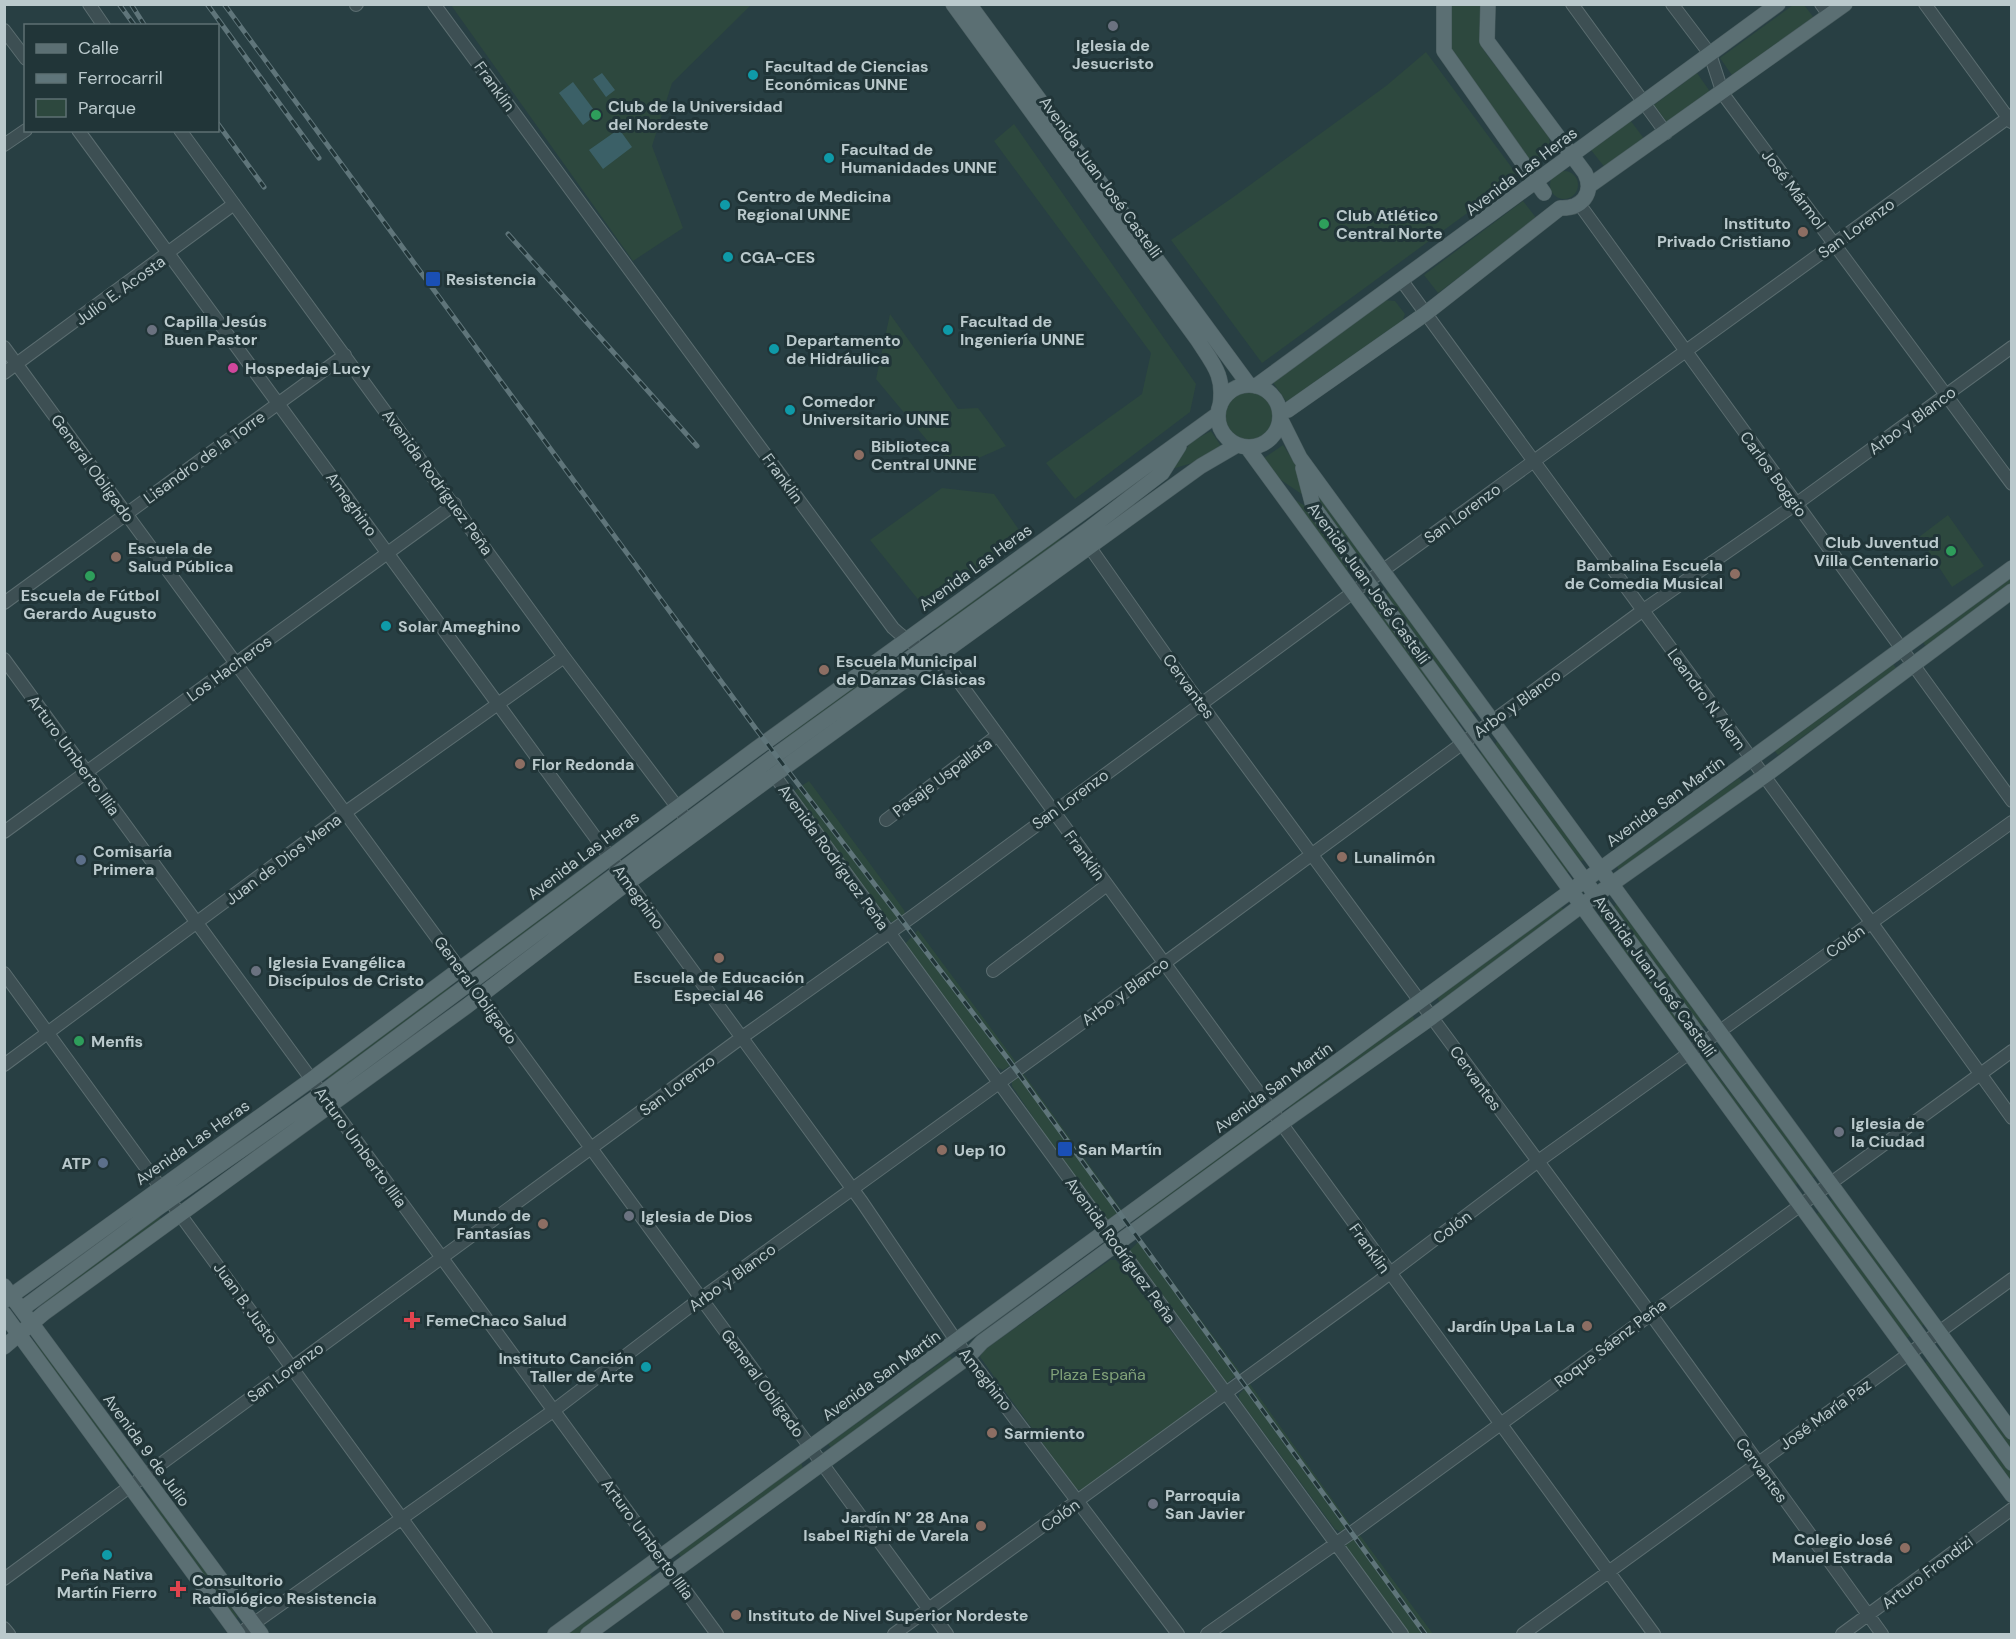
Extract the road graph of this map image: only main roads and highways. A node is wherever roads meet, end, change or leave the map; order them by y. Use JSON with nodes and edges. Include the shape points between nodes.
{"nodes":[{"id":1,"x":953,"y":4,"type":"edge"},
{"id":2,"x":969,"y":4,"type":"edge"},
{"id":3,"x":1444,"y":4,"type":"edge"},
{"id":4,"x":1488,"y":4,"type":"edge"},
{"id":5,"x":1778,"y":4,"type":"edge"},
{"id":6,"x":1845,"y":4,"type":"edge"},
{"id":7,"x":1825,"y":10,"type":"edge"},
{"id":8,"x":1556,"y":173,"type":"junction"},
{"id":9,"x":1585,"y":196,"type":"junction"},
{"id":10,"x":1560,"y":208,"type":"junction"},
{"id":11,"x":1252,"y":385,"type":"junction"},
{"id":12,"x":1219,"y":410,"type":"junction"},
{"id":13,"x":1281,"y":416,"type":"junction"},
{"id":14,"x":1184,"y":438,"type":"junction"},
{"id":15,"x":1242,"y":446,"type":"junction"},
{"id":16,"x":1300,"y":458,"type":"junction"},
{"id":17,"x":1201,"y":466,"type":"junction"},
{"id":18,"x":1162,"y":473,"type":"junction"},
{"id":19,"x":1271,"y":477,"type":"junction"},
{"id":20,"x":1314,"y":506,"type":"junction"},
{"id":21,"x":1086,"y":541,"type":"junction"},
{"id":22,"x":2012,"y":568,"type":"edge"},
{"id":23,"x":2012,"y":591,"type":"edge"},
{"id":24,"x":770,"y":770,"type":"junction"},
{"id":25,"x":1601,"y":869,"type":"junction"},
{"id":26,"x":625,"y":877,"type":"junction"},
{"id":27,"x":1587,"y":880,"type":"junction"},
{"id":28,"x":1613,"y":884,"type":"junction"},
{"id":29,"x":1572,"y":891,"type":"junction"},
{"id":30,"x":1598,"y":894,"type":"junction"},
{"id":31,"x":1582,"y":905,"type":"junction"},
{"id":32,"x":325,"y":1099,"type":"junction"},
{"id":33,"x":1276,"y":1118,"type":"junction"},
{"id":34,"x":1057,"y":1267,"type":"junction"},
{"id":35,"x":1067,"y":1280,"type":"junction"},
{"id":36,"x":7,"y":1294,"type":"edge"},
{"id":37,"x":22,"y":1309,"type":"junction"},
{"id":38,"x":4,"y":1314,"type":"edge"},
{"id":39,"x":32,"y":1322,"type":"junction"},
{"id":40,"x":19,"y":1333,"type":"junction"},
{"id":41,"x":4,"y":1347,"type":"edge"},
{"id":42,"x":2012,"y":1432,"type":"edge"},
{"id":43,"x":2012,"y":1463,"type":"edge"},
{"id":44,"x":2012,"y":1495,"type":"edge"},
{"id":45,"x":257,"y":1629,"type":"edge"},
{"id":46,"x":238,"y":1635,"type":"edge"},
{"id":47,"x":555,"y":1635,"type":"edge"},
{"id":48,"x":588,"y":1635,"type":"edge"}],
"edges":[{"from":1,"to":12,"type":"main road","name":"Avenida Juan José Castelli","via":[[1219,372],[1223,387]]},
{"from":2,"to":11,"type":"main road","name":"Avenida Juan José Castelli"},
{"from":3,"to":8,"type":"main road","via":[[1444,51]]},
{"from":4,"to":8,"type":"main road","via":[[1487,41]]},
{"from":5,"to":8,"type":"main road","name":"Avenida Las Heras"},
{"from":6,"to":7,"type":"main road"},
{"from":7,"to":9,"type":"main road","via":[[1723,94]]},
{"from":8,"to":9,"type":"main road","via":[[1585,173]]},
{"from":8,"to":10,"type":"main road","via":[[1551,204]]},
{"from":8,"to":11,"type":"main road","name":"Avenida Las Heras"},
{"from":9,"to":10,"type":"main road","via":[[1570,209]]},
{"from":10,"to":13,"type":"main road","via":[[1425,314]]},
{"from":11,"to":12,"type":"main road","via":[[1231,391]]},
{"from":11,"to":13,"type":"main road","via":[[1270,392]]},
{"from":12,"to":14,"type":"main road","name":"Avenida Las Heras"},
{"from":12,"to":15,"type":"main road","via":[[1223,432]]},
{"from":13,"to":15,"type":"main road","via":[[1277,431],[1269,440]]},
{"from":13,"to":16,"type":"main road","name":"Avenida Juan José Castelli"},
{"from":14,"to":18,"type":"main road","name":"Avenida Las Heras"},
{"from":14,"to":36,"type":"main road","name":"Avenida Las Heras","via":[[756,749],[312,1080]]},
{"from":15,"to":17,"type":"main road","name":"Avenida Las Heras"},
{"from":15,"to":19,"type":"main road","name":"Avenida Juan José Castelli"},
{"from":16,"to":20,"type":"main road","name":"Avenida Juan José Castelli"},
{"from":16,"to":25,"type":"main road","name":"Avenida Juan José Castelli"},
{"from":17,"to":18,"type":"main road","name":"Avenida Las Heras"},
{"from":17,"to":21,"type":"main road","name":"Avenida Las Heras"},
{"from":18,"to":21,"type":"main road","name":"Avenida Las Heras"},
{"from":19,"to":20,"type":"main road","name":"Avenida Juan José Castelli"},
{"from":19,"to":29,"type":"main road","name":"Avenida Juan José Castelli","via":[[1461,744]]},
{"from":20,"to":27,"type":"main road","name":"Avenida Juan José Castelli"},
{"from":21,"to":24,"type":"main road","name":"Avenida Las Heras","via":[[923,651]]},
{"from":21,"to":24,"type":"main road","name":"Avenida Las Heras","via":[[938,659]]},
{"from":22,"to":25,"type":"main road","name":"Avenida San Martín"},
{"from":23,"to":28,"type":"main road","name":"Avenida San Martín"},
{"from":24,"to":26,"type":"main road","name":"Avenida Las Heras"},
{"from":25,"to":27,"type":"main road","name":"Avenida San Martín"},
{"from":25,"to":28,"type":"main road","name":"Avenida Juan José Castelli"},
{"from":26,"to":32,"type":"main road","name":"Avenida Las Heras","via":[[469,982]]},
{"from":26,"to":32,"type":"main road","name":"Avenida Las Heras","via":[[480,996]]},
{"from":27,"to":29,"type":"main road","name":"Avenida San Martín"},
{"from":27,"to":30,"type":"main road","name":"Avenida Juan José Castelli"},
{"from":28,"to":30,"type":"main road","name":"Avenida San Martín"},
{"from":28,"to":42,"type":"main road","name":"Avenida Juan José Castelli"},
{"from":29,"to":31,"type":"main road","name":"Avenida Juan José Castelli"},
{"from":29,"to":33,"type":"main road","name":"Avenida San Martín","via":[[1420,1001]]},
{"from":30,"to":31,"type":"main road","name":"Avenida San Martín"},
{"from":30,"to":43,"type":"main road","name":"Avenida Juan José Castelli"},
{"from":31,"to":33,"type":"main road","name":"Avenida San Martín","via":[[1432,1017]]},
{"from":31,"to":44,"type":"main road","name":"Avenida Juan José Castelli"},
{"from":32,"to":37,"type":"main road","name":"Avenida Las Heras","via":[[171,1200]]},
{"from":32,"to":39,"type":"main road","name":"Avenida Las Heras","via":[[182,1213]]},
{"from":33,"to":34,"type":"main road","name":"Avenida San Martín","via":[[1106,1230]]},
{"from":33,"to":35,"type":"main road","name":"Avenida San Martín"},
{"from":34,"to":35,"type":"main road"},
{"from":34,"to":47,"type":"main road","name":"Avenida San Martín"},
{"from":35,"to":48,"type":"main road","name":"Avenida San Martín"},
{"from":36,"to":37,"type":"main road","name":"Avenida 9 de Julio"},
{"from":37,"to":39,"type":"main road","name":"Avenida 9 de Julio"},
{"from":38,"to":40,"type":"main road"},
{"from":39,"to":40,"type":"main road","name":"Avenida Las Heras"},
{"from":39,"to":45,"type":"main road","name":"Avenida 9 de Julio"},
{"from":40,"to":41,"type":"main road","name":"Avenida Las Heras"},
{"from":40,"to":46,"type":"main road"}]}
